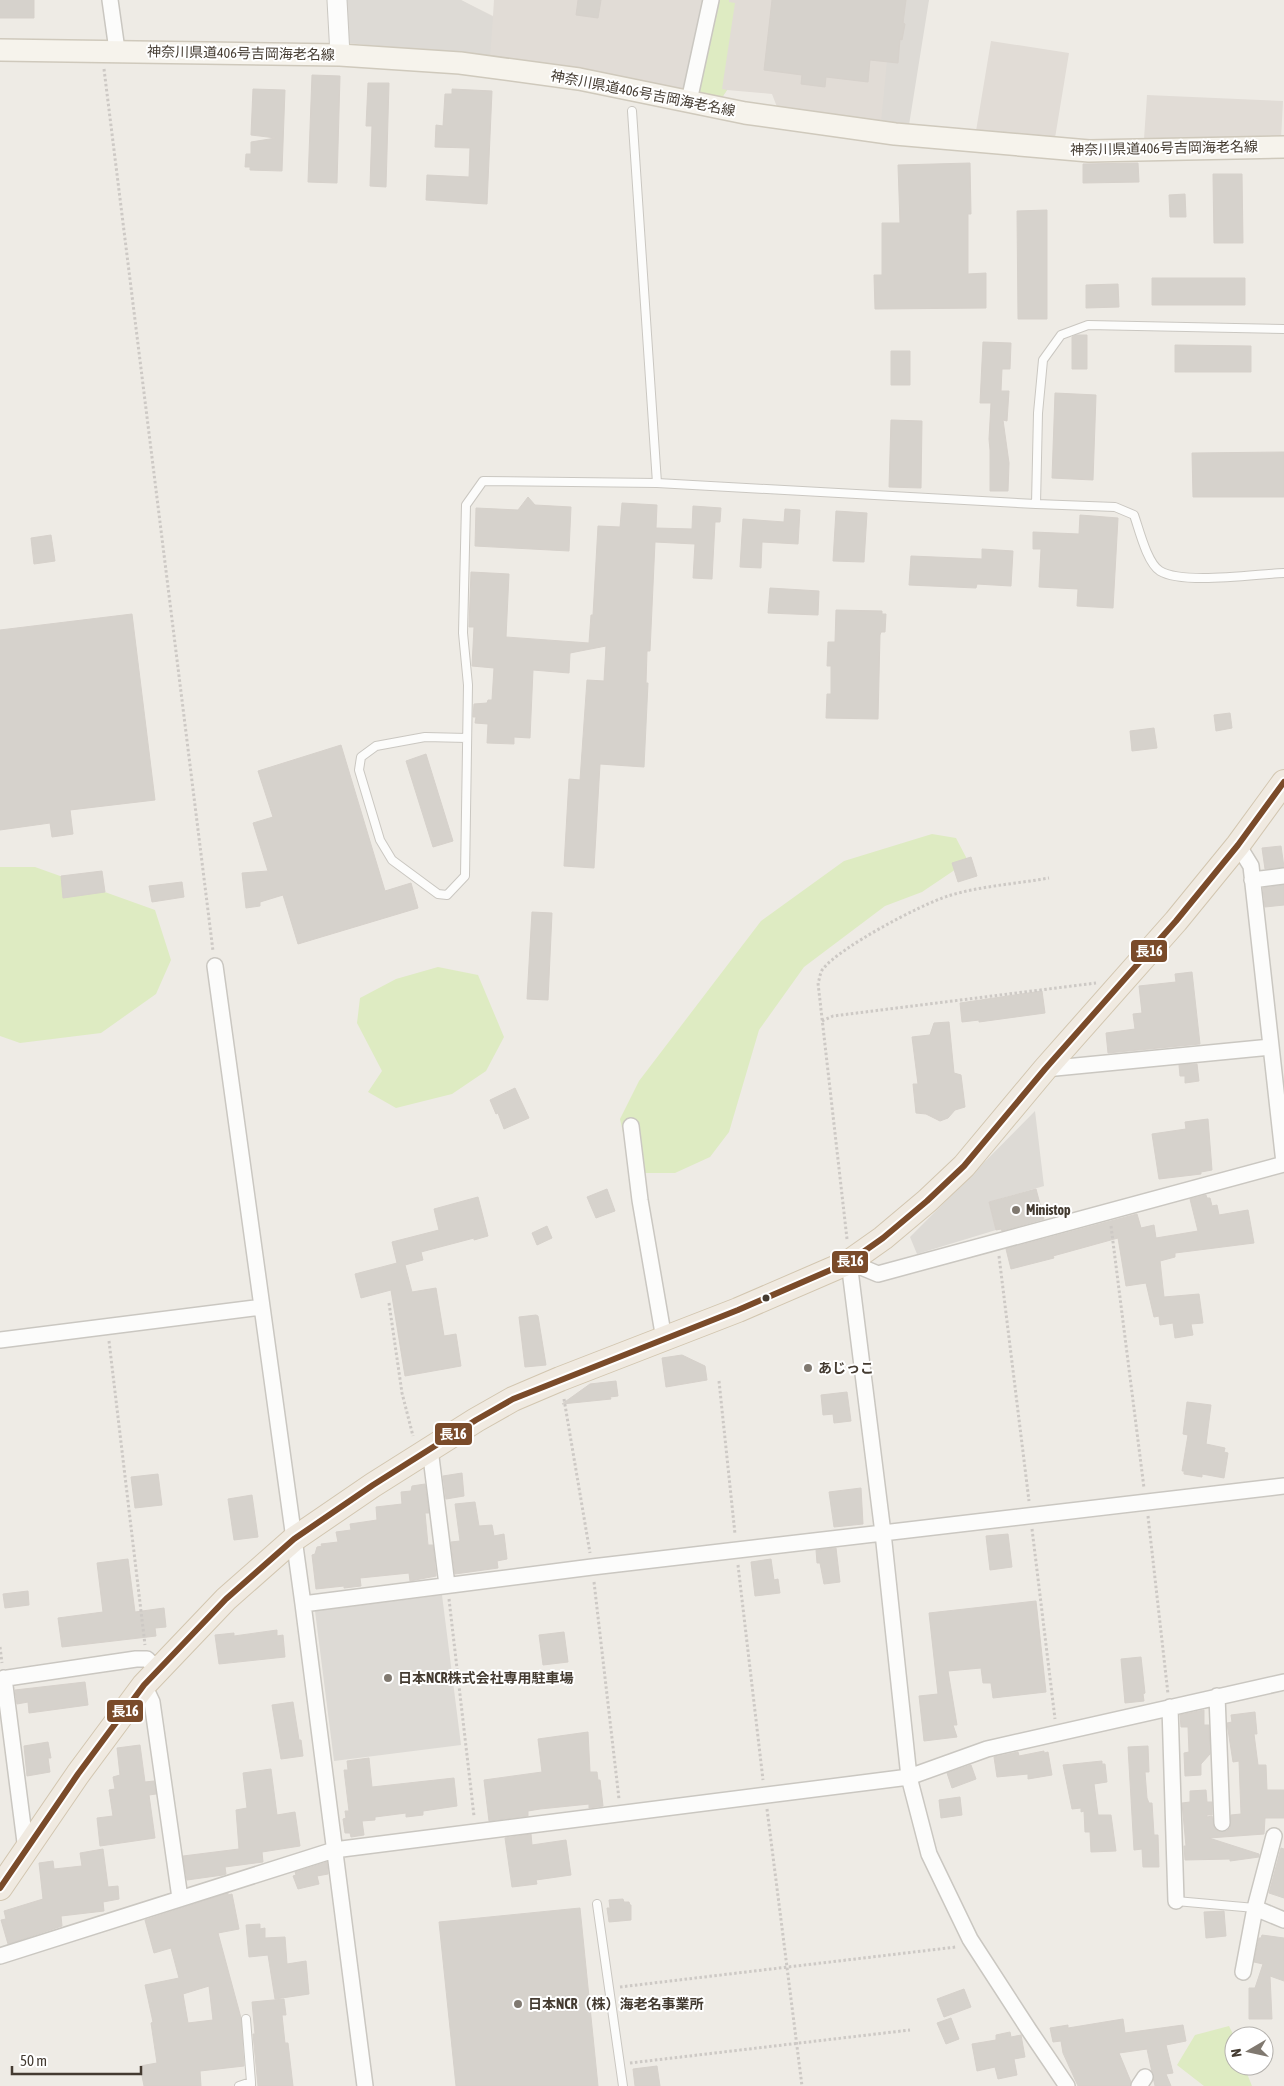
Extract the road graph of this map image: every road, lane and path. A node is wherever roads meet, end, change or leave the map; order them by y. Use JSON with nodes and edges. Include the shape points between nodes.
{"nodes":[{"id":1,"x":110,"y":0,"type":"edge"},
{"id":2,"x":337,"y":0,"type":"edge"},
{"id":3,"x":711,"y":0,"type":"edge"},
{"id":4,"x":0,"y":50,"type":"edge"},
{"id":5,"x":109,"y":50,"type":"junction"},
{"id":6,"x":340,"y":55,"type":"junction"},
{"id":7,"x":689,"y":101,"type":"junction"},
{"id":8,"x":632,"y":111,"type":"dead end"},
{"id":9,"x":1284,"y":147,"type":"edge"},
{"id":10,"x":1284,"y":329,"type":"edge"},
{"id":11,"x":657,"y":483,"type":"junction"},
{"id":12,"x":1036,"y":504,"type":"junction"},
{"id":13,"x":1284,"y":573,"type":"edge"},
{"id":14,"x":467,"y":738,"type":"junction"},
{"id":15,"x":1284,"y":782,"type":"edge"},
{"id":16,"x":1238,"y":845,"type":"junction"},
{"id":17,"x":1284,"y":876,"type":"edge"},
{"id":18,"x":1049,"y":878,"type":"dead end"},
{"id":19,"x":1252,"y":880,"type":"junction"},
{"id":20,"x":215,"y":966,"type":"joint"},
{"id":21,"x":1115,"y":990,"type":"junction"},
{"id":22,"x":822,"y":1021,"type":"junction"},
{"id":23,"x":1271,"y":1047,"type":"junction"},
{"id":24,"x":1045,"y":1069,"type":"junction"},
{"id":25,"x":631,"y":1126,"type":"dead end"},
{"id":26,"x":1284,"y":1164,"type":"edge"},
{"id":27,"x":1109,"y":1212,"type":"junction"},
{"id":28,"x":996,"y":1241,"type":"junction"},
{"id":29,"x":849,"y":1262,"type":"junction"},
{"id":30,"x":389,"y":1303,"type":"dead end"},
{"id":31,"x":262,"y":1307,"type":"junction"},
{"id":32,"x":107,"y":1326,"type":"junction"},
{"id":33,"x":664,"y":1339,"type":"junction"},
{"id":34,"x":0,"y":1340,"type":"edge"},
{"id":35,"x":560,"y":1379,"type":"junction"},
{"id":36,"x":718,"y":1381,"type":"dead end"},
{"id":37,"x":425,"y":1452,"type":"junction"},
{"id":38,"x":1284,"y":1486,"type":"edge"},
{"id":39,"x":1146,"y":1502,"type":"junction"},
{"id":40,"x":1030,"y":1516,"type":"junction"},
{"id":41,"x":883,"y":1532,"type":"junction"},
{"id":42,"x":294,"y":1539,"type":"junction"},
{"id":43,"x":736,"y":1550,"type":"junction"},
{"id":44,"x":592,"y":1566,"type":"junction"},
{"id":45,"x":447,"y":1585,"type":"junction"},
{"id":46,"x":303,"y":1604,"type":"junction"},
{"id":47,"x":150,"y":1671,"type":"junction"},
{"id":48,"x":2,"y":1679,"type":"edge"},
{"id":49,"x":1284,"y":1682,"type":"edge"},
{"id":50,"x":1217,"y":1696,"type":"junction"},
{"id":51,"x":1170,"y":1707,"type":"junction"},
{"id":52,"x":1057,"y":1732,"type":"junction"},
{"id":53,"x":909,"y":1777,"type":"junction"},
{"id":54,"x":765,"y":1796,"type":"junction"},
{"id":55,"x":621,"y":1815,"type":"junction"},
{"id":56,"x":1222,"y":1822,"type":"dead end"},
{"id":57,"x":476,"y":1832,"type":"junction"},
{"id":58,"x":1274,"y":1836,"type":"dead end"},
{"id":59,"x":26,"y":1850,"type":"junction"},
{"id":60,"x":334,"y":1850,"type":"junction"},
{"id":61,"x":0,"y":1888,"type":"edge"},
{"id":62,"x":180,"y":1898,"type":"junction"},
{"id":63,"x":1176,"y":1900,"type":"joint"},
{"id":64,"x":597,"y":1904,"type":"dead end"},
{"id":65,"x":1256,"y":1908,"type":"junction"},
{"id":66,"x":1284,"y":1920,"type":"edge"},
{"id":67,"x":974,"y":1944,"type":"junction"},
{"id":68,"x":0,"y":1956,"type":"edge"},
{"id":69,"x":788,"y":1966,"type":"junction"},
{"id":70,"x":1243,"y":1972,"type":"dead end"},
{"id":71,"x":609,"y":1988,"type":"junction"},
{"id":72,"x":246,"y":2018,"type":"dead end"},
{"id":73,"x":910,"y":2030,"type":"dead end"},
{"id":74,"x":796,"y":2043,"type":"junction"},
{"id":75,"x":620,"y":2065,"type":"junction"},
{"id":76,"x":251,"y":2084,"type":"edge"},
{"id":77,"x":240,"y":2086,"type":"edge"},
{"id":78,"x":365,"y":2086,"type":"edge"},
{"id":79,"x":623,"y":2086,"type":"edge"},
{"id":80,"x":802,"y":2086,"type":"edge"},
{"id":81,"x":1067,"y":2086,"type":"edge"}],
"edges":[{"from":1,"to":5,"type":"street"},
{"from":2,"to":6,"type":"street"},
{"from":3,"to":7,"type":"street"},
{"from":4,"to":5,"type":"main road","name":"神奈川県道406号吉岡海老名線"},
{"from":5,"to":6,"type":"main road","name":"神奈川県道406号吉岡海老名線"},
{"from":5,"to":20,"type":"path"},
{"from":6,"to":7,"type":"main road","name":"神奈川県道406号吉岡海老名線","via":[[460,63],[578,79]]},
{"from":7,"to":9,"type":"main road","name":"神奈川県道406号吉岡海老名線","via":[[745,113],[895,134],[1089,151]]},
{"from":8,"to":11,"type":"lane"},
{"from":10,"to":12,"type":"lane","via":[[1088,325],[1061,335],[1043,360]]},
{"from":11,"to":12,"type":"lane"},
{"from":11,"to":14,"type":"lane","via":[[483,481],[466,505],[463,633],[468,685]]},
{"from":12,"to":13,"type":"lane","via":[[1115,507],[1134,515],[1150,558],[1160,571],[1180,578]]},
{"from":14,"to":14,"type":"lane","via":[[425,737],[376,746],[361,757],[359,770],[380,840],[392,860],[438,894],[447,894],[465,876]]},
{"from":15,"to":16,"type":"main road"},
{"from":16,"to":19,"type":"street","via":[[1251,866]]},
{"from":16,"to":21,"type":"main road"},
{"from":17,"to":19,"type":"street"},
{"from":18,"to":22,"type":"path","via":[[947,897],[923,906],[837,955],[822,970],[818,983]]},
{"from":19,"to":23,"type":"street"},
{"from":20,"to":31,"type":"street"},
{"from":21,"to":22,"type":"path","via":[[1098,982],[833,1016]]},
{"from":21,"to":24,"type":"main road"},
{"from":22,"to":29,"type":"path"},
{"from":23,"to":24,"type":"street"},
{"from":23,"to":26,"type":"street"},
{"from":24,"to":29,"type":"main road","via":[[964,1166],[927,1201]]},
{"from":25,"to":33,"type":"street"},
{"from":26,"to":27,"type":"street"},
{"from":27,"to":28,"type":"street"},
{"from":27,"to":39,"type":"path"},
{"from":28,"to":29,"type":"street","via":[[878,1274]]},
{"from":28,"to":40,"type":"path"},
{"from":29,"to":33,"type":"main road"},
{"from":29,"to":41,"type":"street"},
{"from":30,"to":37,"type":"path","via":[[402,1393]]},
{"from":31,"to":32,"type":"street"},
{"from":31,"to":42,"type":"street"},
{"from":32,"to":34,"type":"street"},
{"from":32,"to":47,"type":"path"},
{"from":33,"to":35,"type":"main road"},
{"from":35,"to":37,"type":"main road","via":[[476,1420]]},
{"from":35,"to":44,"type":"path"},
{"from":36,"to":43,"type":"path"},
{"from":37,"to":42,"type":"main road"},
{"from":37,"to":45,"type":"street"},
{"from":38,"to":39,"type":"street"},
{"from":39,"to":40,"type":"street"},
{"from":39,"to":51,"type":"path"},
{"from":40,"to":41,"type":"street"},
{"from":40,"to":52,"type":"path"},
{"from":41,"to":43,"type":"street"},
{"from":41,"to":53,"type":"street"},
{"from":42,"to":46,"type":"street"},
{"from":42,"to":47,"type":"main road"},
{"from":43,"to":44,"type":"street"},
{"from":43,"to":54,"type":"path"},
{"from":44,"to":45,"type":"street"},
{"from":44,"to":55,"type":"path"},
{"from":45,"to":46,"type":"street"},
{"from":45,"to":57,"type":"path"},
{"from":46,"to":60,"type":"street"},
{"from":47,"to":48,"type":"street"},
{"from":47,"to":59,"type":"main road"},
{"from":47,"to":62,"type":"street"},
{"from":48,"to":59,"type":"street"},
{"from":49,"to":50,"type":"street"},
{"from":50,"to":51,"type":"street"},
{"from":50,"to":56,"type":"street"},
{"from":51,"to":52,"type":"street"},
{"from":51,"to":63,"type":"street"},
{"from":52,"to":53,"type":"street","via":[[987,1749]]},
{"from":53,"to":54,"type":"street"},
{"from":53,"to":67,"type":"street","via":[[929,1854]]},
{"from":54,"to":55,"type":"street"},
{"from":54,"to":69,"type":"path"},
{"from":55,"to":57,"type":"street"},
{"from":57,"to":60,"type":"street"},
{"from":58,"to":65,"type":"street"},
{"from":59,"to":61,"type":"main road"},
{"from":60,"to":62,"type":"street"},
{"from":60,"to":78,"type":"street"},
{"from":62,"to":68,"type":"street"},
{"from":63,"to":65,"type":"lane"},
{"from":64,"to":71,"type":"lane"},
{"from":65,"to":66,"type":"street"},
{"from":65,"to":70,"type":"street"},
{"from":67,"to":69,"type":"path"},
{"from":67,"to":81,"type":"street"},
{"from":69,"to":71,"type":"path"},
{"from":69,"to":74,"type":"path"},
{"from":71,"to":75,"type":"lane"},
{"from":72,"to":76,"type":"lane"},
{"from":73,"to":74,"type":"path"},
{"from":74,"to":75,"type":"path"},
{"from":74,"to":80,"type":"path"},
{"from":75,"to":79,"type":"lane"},
{"from":76,"to":77,"type":"lane"}]}
